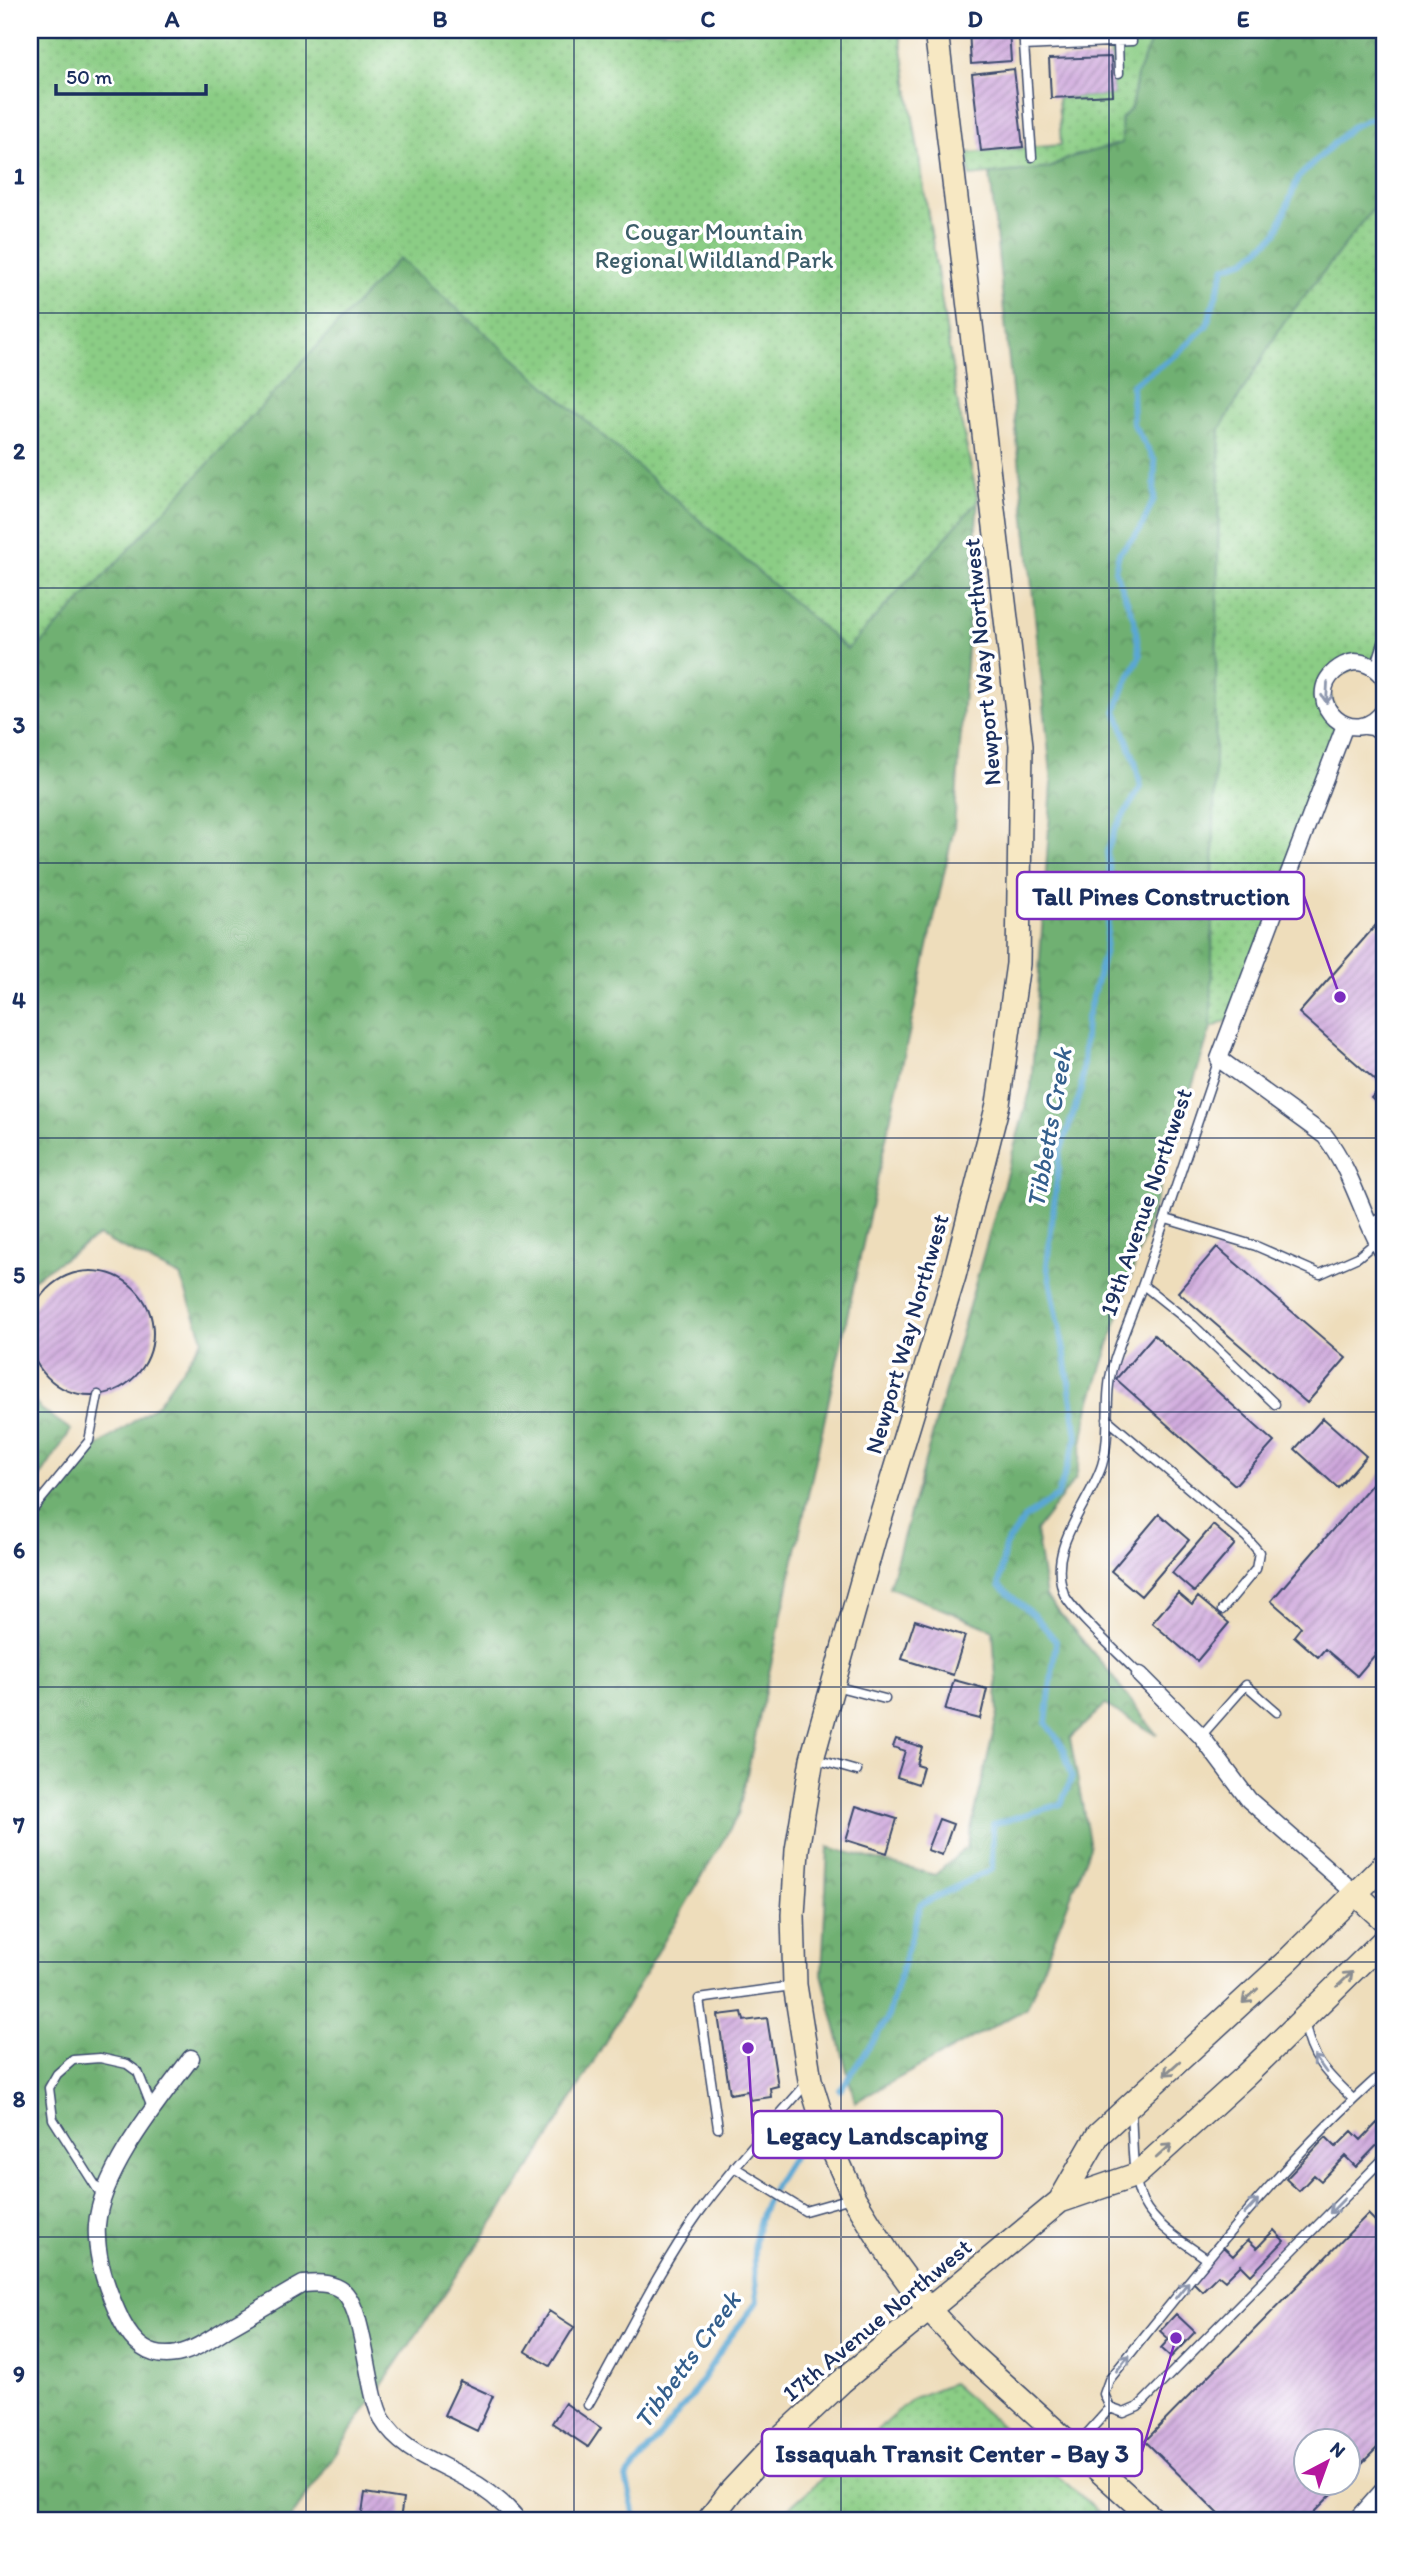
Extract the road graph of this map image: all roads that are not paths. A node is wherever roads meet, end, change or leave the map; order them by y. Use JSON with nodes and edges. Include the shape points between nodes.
{"nodes":[{"id":1,"x":936,"y":30,"type":"edge"},
{"id":2,"x":1023,"y":30,"type":"edge"},
{"id":3,"x":1132,"y":41,"type":"dead end"},
{"id":4,"x":1118,"y":42,"type":"junction"},
{"id":5,"x":1024,"y":46,"type":"junction"},
{"id":6,"x":1119,"y":72,"type":"dead end"},
{"id":7,"x":1032,"y":157,"type":"dead end"},
{"id":8,"x":1385,"y":637,"type":"edge"},
{"id":9,"x":1380,"y":674,"type":"edge"},
{"id":10,"x":1385,"y":709,"type":"edge"},
{"id":11,"x":1345,"y":725,"type":"junction"},
{"id":12,"x":1366,"y":726,"type":"junction"},
{"id":13,"x":1385,"y":735,"type":"edge"},
{"id":14,"x":1219,"y":1059,"type":"junction"},
{"id":15,"x":1385,"y":1214,"type":"edge"},
{"id":16,"x":1166,"y":1219,"type":"junction"},
{"id":17,"x":1368,"y":1224,"type":"junction"},
{"id":18,"x":1377,"y":1241,"type":"junction"},
{"id":19,"x":1385,"y":1256,"type":"edge"},
{"id":20,"x":1143,"y":1285,"type":"junction"},
{"id":21,"x":98,"y":1395,"type":"dead end"},
{"id":22,"x":1275,"y":1404,"type":"dead end"},
{"id":23,"x":1107,"y":1419,"type":"junction"},
{"id":24,"x":30,"y":1513,"type":"edge"},
{"id":25,"x":1222,"y":1610,"type":"dead end"},
{"id":26,"x":1140,"y":1675,"type":"joint"},
{"id":27,"x":832,"y":1685,"type":"junction"},
{"id":28,"x":885,"y":1699,"type":"dead end"},
{"id":29,"x":1277,"y":1712,"type":"dead end"},
{"id":30,"x":1201,"y":1736,"type":"junction"},
{"id":31,"x":812,"y":1759,"type":"junction"},
{"id":32,"x":858,"y":1771,"type":"dead end"},
{"id":33,"x":1385,"y":1864,"type":"edge"},
{"id":34,"x":1356,"y":1894,"type":"junction"},
{"id":35,"x":1385,"y":1920,"type":"edge"},
{"id":36,"x":1385,"y":1939,"type":"edge"},
{"id":37,"x":795,"y":1985,"type":"junction"},
{"id":38,"x":1304,"y":2018,"type":"junction"},
{"id":39,"x":191,"y":2058,"type":"dead end"},
{"id":40,"x":1385,"y":2071,"type":"edge"},
{"id":41,"x":810,"y":2080,"type":"junction"},
{"id":42,"x":1353,"y":2099,"type":"junction"},
{"id":43,"x":1131,"y":2106,"type":"junction"},
{"id":44,"x":153,"y":2111,"type":"junction"},
{"id":45,"x":718,"y":2128,"type":"dead end"},
{"id":46,"x":1385,"y":2157,"type":"edge"},
{"id":47,"x":734,"y":2167,"type":"junction"},
{"id":48,"x":1136,"y":2175,"type":"junction"},
{"id":49,"x":103,"y":2198,"type":"junction"},
{"id":50,"x":854,"y":2198,"type":"junction"},
{"id":51,"x":1060,"y":2201,"type":"junction"},
{"id":52,"x":1207,"y":2259,"type":"junction"},
{"id":53,"x":928,"y":2309,"type":"junction"},
{"id":54,"x":588,"y":2405,"type":"dead end"},
{"id":55,"x":1110,"y":2408,"type":"junction"},
{"id":56,"x":1073,"y":2449,"type":"junction"},
{"id":57,"x":1385,"y":2488,"type":"edge"},
{"id":58,"x":518,"y":2520,"type":"edge"},
{"id":59,"x":709,"y":2520,"type":"edge"},
{"id":60,"x":1154,"y":2520,"type":"edge"},
{"id":61,"x":1357,"y":2520,"type":"edge"}],
"edges":[{"from":1,"to":27,"type":"street","name":"Newport Way Northwest","via":[[1021,745],[1018,964],[998,1104],[954,1276]]},
{"from":2,"to":5,"type":"lane"},
{"from":3,"to":4,"type":"lane"},
{"from":4,"to":5,"type":"lane"},
{"from":4,"to":6,"type":"lane"},
{"from":5,"to":7,"type":"lane"},
{"from":8,"to":9,"type":"lane"},
{"from":9,"to":11,"type":"street","one_way":true,"via":[[1359,662],[1345,664],[1330,676],[1326,707]]},
{"from":10,"to":12,"type":"street"},
{"from":11,"to":12,"type":"street"},
{"from":11,"to":14,"type":"street","name":"19th Avenue Northwest"},
{"from":12,"to":13,"type":"street"},
{"from":14,"to":16,"type":"lane","name":"19th Avenue Northwest"},
{"from":14,"to":17,"type":"street","via":[[1325,1136],[1338,1152]]},
{"from":15,"to":17,"type":"lane"},
{"from":16,"to":18,"type":"lane","via":[[1256,1246],[1320,1274],[1358,1257]]},
{"from":16,"to":20,"type":"lane","name":"19th Avenue Northwest"},
{"from":17,"to":18,"type":"street"},
{"from":18,"to":19,"type":"street"},
{"from":20,"to":22,"type":"lane","via":[[1193,1325]]},
{"from":20,"to":23,"type":"lane","name":"19th Avenue Northwest","via":[[1112,1367]]},
{"from":21,"to":24,"type":"lane","via":[[89,1441]]},
{"from":23,"to":25,"type":"lane","via":[[1259,1552],[1256,1569]]},
{"from":23,"to":26,"type":"lane","name":"19th Avenue Northwest","via":[[1101,1468],[1066,1539],[1060,1574],[1065,1595],[1080,1614]]},
{"from":26,"to":30,"type":"street"},
{"from":27,"to":28,"type":"lane"},
{"from":27,"to":31,"type":"street","name":"Newport Way Northwest"},
{"from":29,"to":30,"type":"lane","via":[[1246,1685]]},
{"from":30,"to":34,"type":"street","via":[[1249,1800]]},
{"from":31,"to":32,"type":"lane"},
{"from":31,"to":37,"type":"street","name":"Newport Way Northwest","via":[[797,1850]]},
{"from":33,"to":34,"type":"street","name":"17th Avenue Northwest"},
{"from":34,"to":35,"type":"street"},
{"from":34,"to":43,"type":"street","name":"17th Avenue Northwest","one_way":true},
{"from":38,"to":36,"type":"street","name":"17th Avenue Northwest","one_way":true},
{"from":37,"to":41,"type":"street","name":"Newport Way Northwest"},
{"from":37,"to":45,"type":"lane","via":[[699,1999]]},
{"from":42,"to":38,"type":"lane","one_way":true,"via":[[1317,2060]]},
{"from":48,"to":38,"type":"street","name":"17th Avenue Northwest","one_way":true},
{"from":39,"to":44,"type":"street"},
{"from":40,"to":42,"type":"lane"},
{"from":41,"to":47,"type":"lane"},
{"from":41,"to":50,"type":"street","name":"Newport Way Northwest","via":[[829,2141]]},
{"from":52,"to":42,"type":"lane","one_way":true},
{"from":43,"to":48,"type":"lane"},
{"from":43,"to":51,"type":"street","name":"17th Avenue Northwest","via":[[1098,2135]]},
{"from":44,"to":49,"type":"street","via":[[111,2177]]},
{"from":44,"to":49,"type":"lane","via":[[138,2072],[127,2064],[100,2058],[73,2060],[57,2074],[49,2088],[52,2119]]},
{"from":46,"to":55,"type":"lane","one_way":true,"via":[[1138,2407],[1124,2413]]},
{"from":47,"to":50,"type":"lane","via":[[805,2211]]},
{"from":47,"to":54,"type":"lane","via":[[682,2239]]},
{"from":48,"to":51,"type":"street","name":"17th Avenue Northwest"},
{"from":48,"to":52,"type":"lane","via":[[1139,2194],[1153,2216]]},
{"from":49,"to":58,"type":"street","via":[[97,2225],[102,2264],[116,2308],[137,2346],[151,2353],[178,2354],[303,2284],[341,2289],[354,2308],[374,2398],[390,2431],[401,2442],[485,2490]]},
{"from":50,"to":53,"type":"street","name":"Newport Way Northwest"},
{"from":51,"to":53,"type":"street","name":"17th Avenue Northwest"},
{"from":55,"to":52,"type":"lane","one_way":true,"via":[[1104,2394],[1109,2380]]},
{"from":53,"to":56,"type":"street","name":"Newport Way Northwest"},
{"from":53,"to":59,"type":"street","name":"17th Avenue Northwest","via":[[778,2441]]},
{"from":55,"to":56,"type":"lane"},
{"from":56,"to":60,"type":"street","name":"Newport Way Northwest"},
{"from":57,"to":61,"type":"street"}]}
